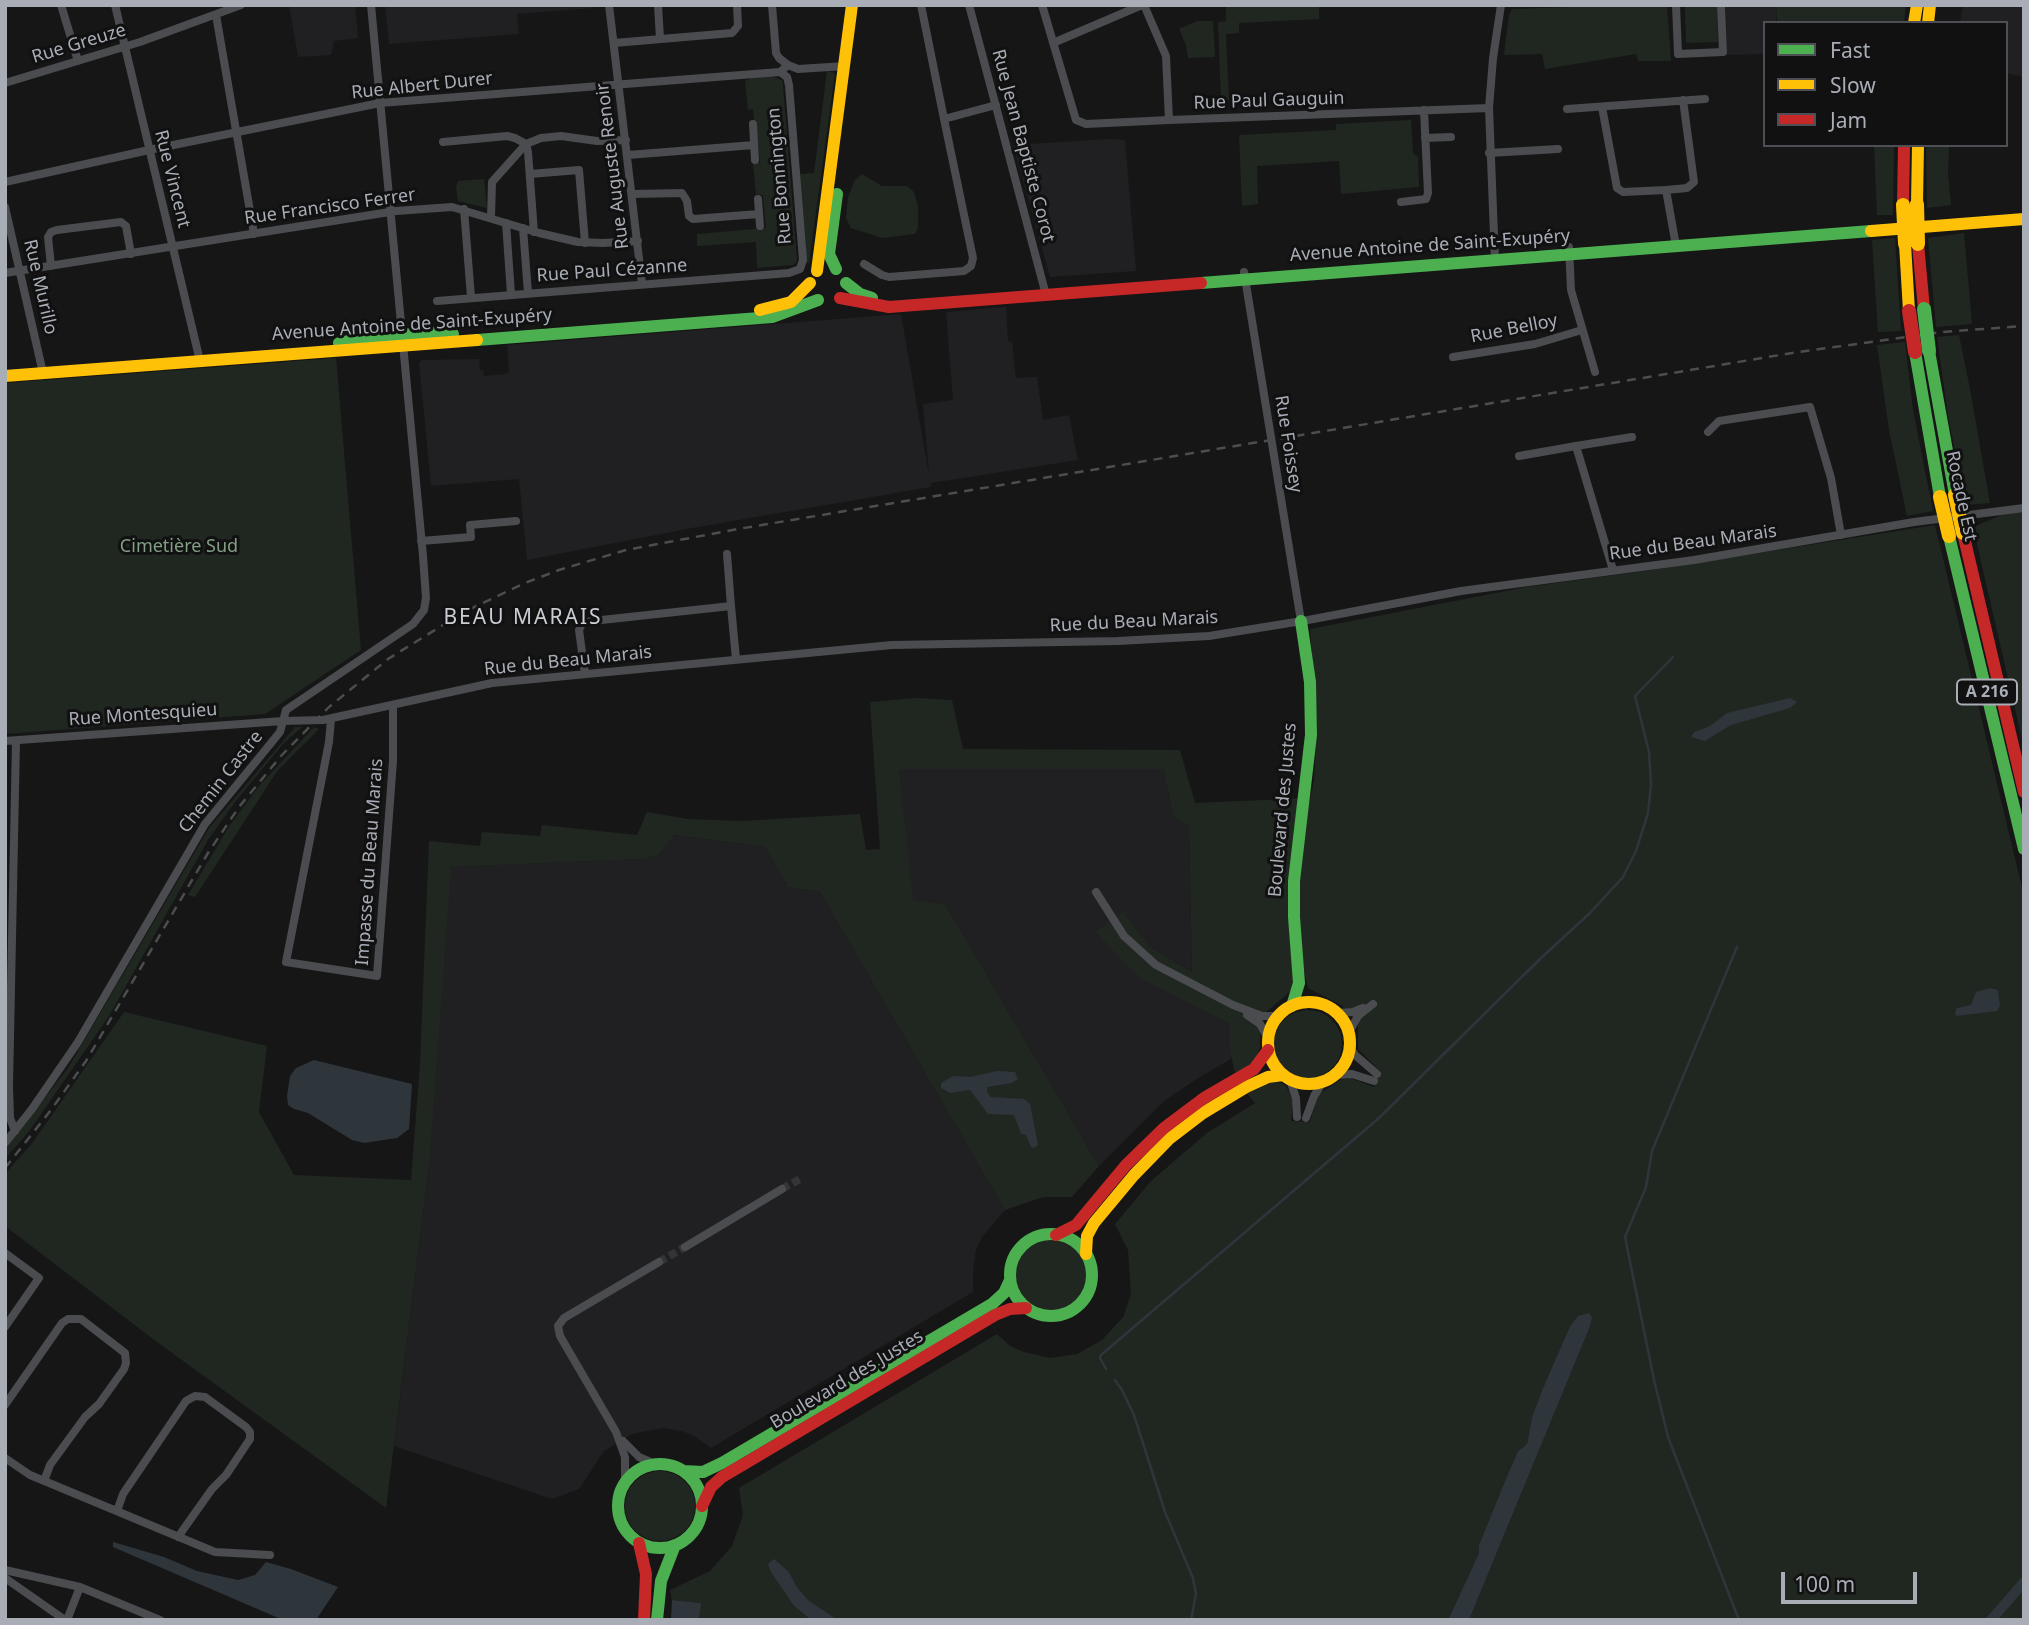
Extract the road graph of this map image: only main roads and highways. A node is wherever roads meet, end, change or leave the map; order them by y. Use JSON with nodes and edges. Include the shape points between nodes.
{"nodes":[{"id":1,"x":852,"y":5,"type":"edge"},
{"id":2,"x":860,"y":5,"type":"edge"},
{"id":3,"x":1904,"y":147,"type":"edge"},
{"id":4,"x":1918,"y":147,"type":"edge"},
{"id":5,"x":1910,"y":204,"type":"junction"},
{"id":6,"x":2024,"y":211,"type":"edge"},
{"id":7,"x":2024,"y":219,"type":"edge"},
{"id":8,"x":1675,"y":242,"type":"junction"},
{"id":9,"x":836,"y":269,"type":"junction"},
{"id":10,"x":813,"y":277,"type":"junction"},
{"id":11,"x":846,"y":283,"type":"junction"},
{"id":12,"x":1045,"y":291,"type":"junction"},
{"id":13,"x":840,"y":298,"type":"junction"},
{"id":14,"x":818,"y":300,"type":"junction"},
{"id":15,"x":402,"y":340,"type":"junction"},
{"id":16,"x":5,"y":369,"type":"edge"},
{"id":17,"x":42,"y":370,"type":"junction"},
{"id":18,"x":5,"y":376,"type":"edge"},
{"id":19,"x":1956,"y":534,"type":"junction"},
{"id":20,"x":1301,"y":621,"type":"road end"},
{"id":21,"x":2024,"y":792,"type":"edge"},
{"id":22,"x":2024,"y":849,"type":"edge"},
{"id":23,"x":1298,"y":961,"type":"junction"},
{"id":24,"x":1322,"y":1004,"type":"junction"},
{"id":25,"x":1292,"y":1006,"type":"junction"},
{"id":26,"x":1268,"y":1044,"type":"junction"},
{"id":27,"x":1287,"y":1078,"type":"junction"},
{"id":28,"x":1056,"y":1235,"type":"junction"},
{"id":29,"x":1086,"y":1254,"type":"junction"},
{"id":30,"x":1010,"y":1280,"type":"junction"},
{"id":31,"x":1026,"y":1308,"type":"junction"},
{"id":32,"x":682,"y":1471,"type":"junction"},
{"id":33,"x":702,"y":1506,"type":"junction"},
{"id":34,"x":639,"y":1543,"type":"junction"},
{"id":35,"x":675,"y":1545,"type":"junction"},
{"id":36,"x":644,"y":1620,"type":"edge"},
{"id":37,"x":657,"y":1620,"type":"edge"}],
"edges":[{"from":1,"to":10,"type":"main road"},
{"from":2,"to":9,"type":"main road","via":[[830,249]]},
{"from":3,"to":5,"type":"main road","name":"Rocade Est","number":"A 216"},
{"from":4,"to":5,"type":"main road","name":"Rocade Est","number":"A 216"},
{"from":5,"to":19,"type":"main road","name":"Rocade Est","number":"A 216","bridge":true,"via":[[1922,352]]},
{"from":6,"to":8,"type":"main road","name":"Avenue Antoine de Saint-Exupéry"},
{"from":7,"to":8,"type":"main road","name":"Avenue Antoine de Saint-Exupéry"},
{"from":8,"to":12,"type":"main road","name":"Avenue Antoine de Saint-Exupéry"},
{"from":9,"to":10,"type":"main road","via":[[824,268]]},
{"from":9,"to":11,"type":"main road"},
{"from":10,"to":14,"type":"main road","via":[[811,291]]},
{"from":10,"to":15,"type":"main road","name":"Avenue Antoine de Saint-Exupéry","via":[[795,300],[769,309]]},
{"from":11,"to":12,"type":"main road","name":"Avenue Antoine de Saint-Exupéry","via":[[883,300]]},
{"from":11,"to":13,"type":"main road"},
{"from":12,"to":13,"type":"main road","name":"Avenue Antoine de Saint-Exupéry","via":[[889,307]]},
{"from":13,"to":14,"type":"main road","via":[[829,303]]},
{"from":14,"to":15,"type":"main road","name":"Avenue Antoine de Saint-Exupéry","via":[[772,317]]},
{"from":15,"to":17,"type":"main road","name":"Avenue Antoine de Saint-Exupéry","via":[[362,338]]},
{"from":16,"to":17,"type":"main road","name":"Avenue Antoine de Saint-Exupéry"},
{"from":17,"to":18,"type":"main road","name":"Avenue Antoine de Saint-Exupéry"},
{"from":19,"to":21,"type":"main road","name":"Rocade Est","number":"A 216"},
{"from":19,"to":22,"type":"main road","name":"Rocade Est","number":"A 216"},
{"from":20,"to":23,"type":"main road","name":"Boulevard des Justes","via":[[1311,717],[1294,894]]},
{"from":23,"to":24,"type":"main road","name":"Boulevard des Justes","via":[[1305,987]]},
{"from":23,"to":25,"type":"main road","name":"Boulevard des Justes","via":[[1298,988]]},
{"from":24,"to":25,"type":"main road"},
{"from":24,"to":27,"type":"main road","via":[[1337,1013],[1350,1040],[1346,1063],[1330,1078],[1305,1084]]},
{"from":25,"to":26,"type":"main road","via":[[1271,1027]]},
{"from":26,"to":27,"type":"main road","via":[[1273,1064]]},
{"from":26,"to":28,"type":"main road","via":[[1254,1069],[1164,1128],[1076,1225]]},
{"from":27,"to":29,"type":"main road","via":[[1263,1078],[1169,1139],[1094,1223],[1086,1239]]},
{"from":28,"to":29,"type":"main road","via":[[1075,1242]]},
{"from":28,"to":30,"type":"main road","via":[[1037,1237],[1021,1247]]},
{"from":29,"to":31,"type":"main road","via":[[1092,1281],[1079,1305],[1053,1316]]},
{"from":30,"to":31,"type":"main road"},
{"from":30,"to":32,"type":"main road","name":"Boulevard des Justes","via":[[992,1304],[722,1463],[703,1472]]},
{"from":31,"to":33,"type":"main road","name":"Boulevard des Justes","via":[[995,1315],[722,1477]]},
{"from":32,"to":33,"type":"main road","via":[[697,1486]]},
{"from":32,"to":34,"type":"main road","via":[[657,1465],[637,1472],[625,1484],[619,1515]]},
{"from":33,"to":35,"type":"main road","via":[[695,1529]]},
{"from":34,"to":35,"type":"main road","via":[[659,1548]]},
{"from":34,"to":36,"type":"main road","via":[[646,1574]]},
{"from":35,"to":37,"type":"main road","via":[[662,1581]]}]}
